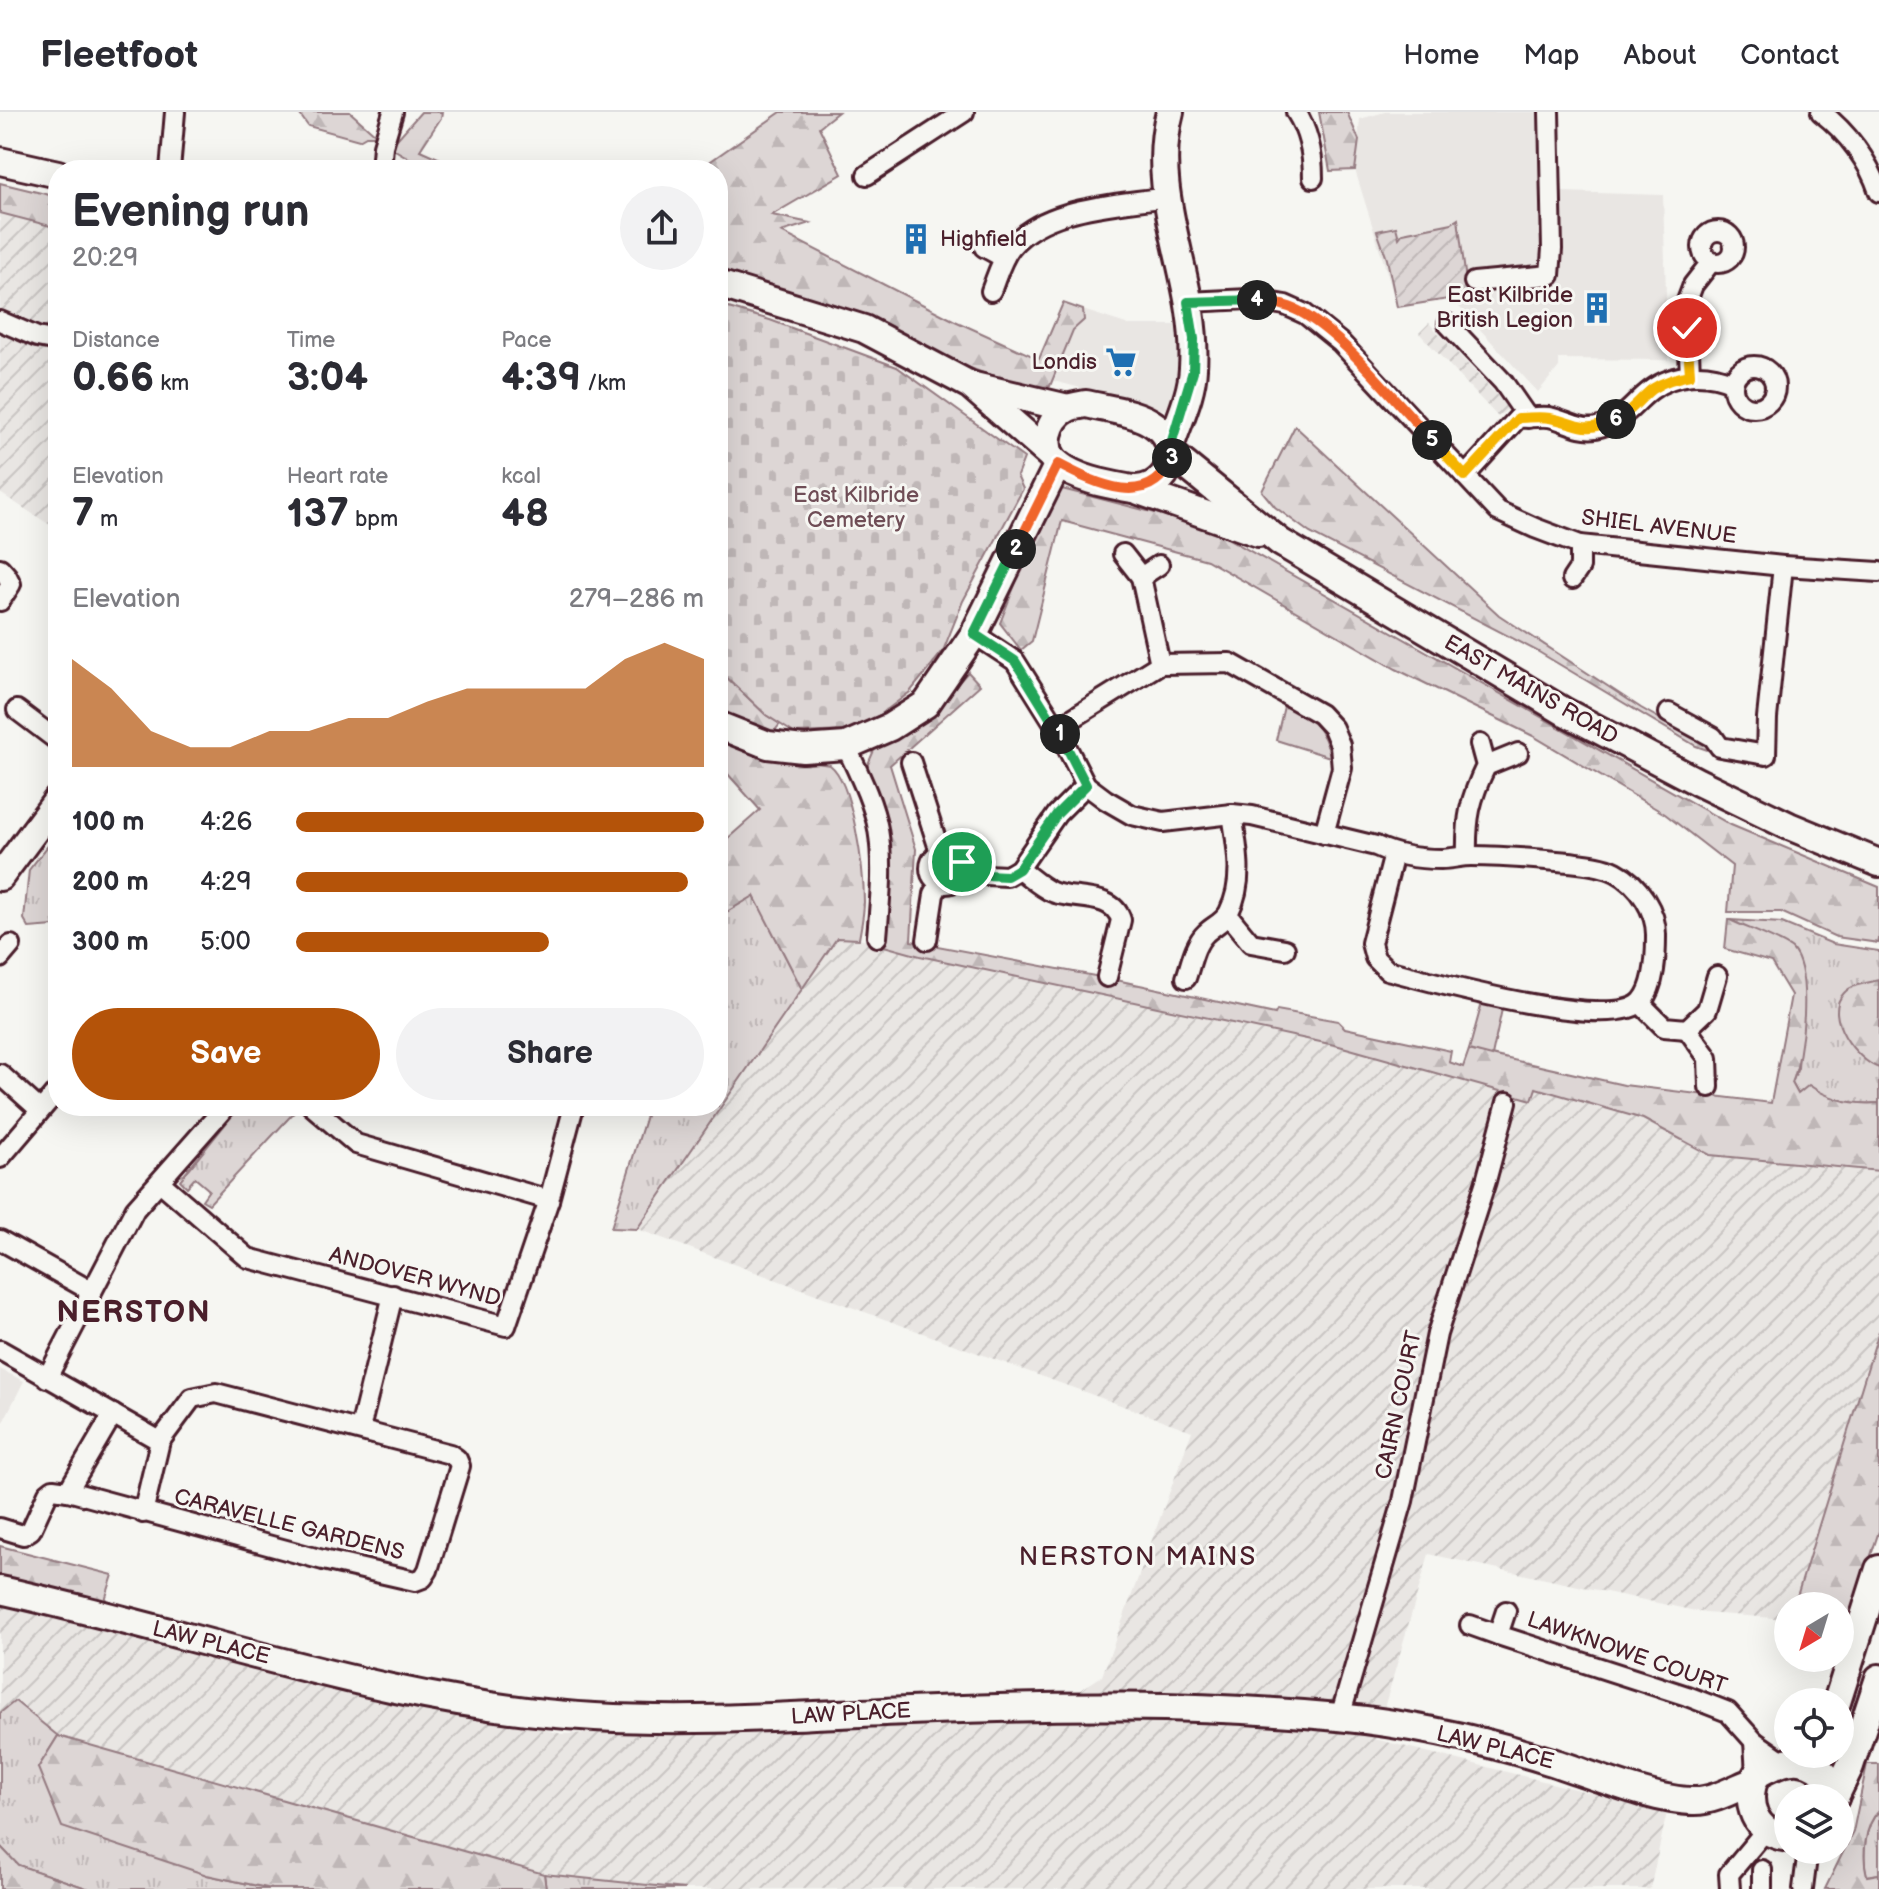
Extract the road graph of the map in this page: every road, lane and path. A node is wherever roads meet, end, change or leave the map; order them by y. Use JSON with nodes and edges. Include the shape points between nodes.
{"nodes":[{"id":1,"x":175,"y":112,"type":"edge"},
{"id":2,"x":393,"y":112,"type":"edge"},
{"id":3,"x":964,"y":112,"type":"edge"},
{"id":4,"x":1170,"y":112,"type":"edge"},
{"id":5,"x":1296,"y":112,"type":"edge"},
{"id":6,"x":1549,"y":112,"type":"edge"},
{"id":7,"x":1821,"y":112,"type":"edge"},
{"id":8,"x":171,"y":160,"type":"edge"},
{"id":9,"x":382,"y":160,"type":"edge"},
{"id":10,"x":0,"y":161,"type":"edge"},
{"id":11,"x":1876,"y":170,"type":"edge"},
{"id":12,"x":48,"y":172,"type":"edge"},
{"id":13,"x":867,"y":175,"type":"dead end"},
{"id":14,"x":1313,"y":178,"type":"dead end"},
{"id":15,"x":1879,"y":192,"type":"edge"},
{"id":16,"x":1166,"y":197,"type":"junction"},
{"id":17,"x":984,"y":247,"type":"dead end"},
{"id":18,"x":1004,"y":258,"type":"junction"},
{"id":19,"x":1711,"y":262,"type":"dead end"},
{"id":20,"x":1474,"y":282,"type":"dead end"},
{"id":21,"x":728,"y":287,"type":"edge"},
{"id":22,"x":991,"y":291,"type":"dead end"},
{"id":23,"x":1188,"y":302,"type":"junction"},
{"id":24,"x":0,"y":321,"type":"edge"},
{"id":25,"x":1448,"y":324,"type":"dead end"},
{"id":26,"x":48,"y":339,"type":"edge"},
{"id":27,"x":1690,"y":375,"type":"junction"},
{"id":28,"x":1733,"y":383,"type":"dead end"},
{"id":29,"x":970,"y":385,"type":"junction"},
{"id":30,"x":1068,"y":408,"type":"junction"},
{"id":31,"x":1528,"y":418,"type":"junction"},
{"id":32,"x":1172,"y":450,"type":"junction"},
{"id":33,"x":1054,"y":460,"type":"junction"},
{"id":34,"x":1465,"y":476,"type":"junction"},
{"id":35,"x":1139,"y":491,"type":"junction"},
{"id":36,"x":1280,"y":542,"type":"junction"},
{"id":37,"x":1580,"y":545,"type":"junction"},
{"id":38,"x":1123,"y":554,"type":"dead end"},
{"id":39,"x":1159,"y":565,"type":"dead end"},
{"id":40,"x":1783,"y":566,"type":"junction"},
{"id":41,"x":0,"y":568,"type":"edge"},
{"id":42,"x":1879,"y":572,"type":"edge"},
{"id":43,"x":1141,"y":577,"type":"junction"},
{"id":44,"x":1572,"y":579,"type":"dead end"},
{"id":45,"x":0,"y":601,"type":"edge"},
{"id":46,"x":974,"y":634,"type":"junction"},
{"id":47,"x":1160,"y":664,"type":"junction"},
{"id":48,"x":17,"y":710,"type":"dead end"},
{"id":49,"x":1669,"y":713,"type":"dead end"},
{"id":50,"x":1057,"y":728,"type":"junction"},
{"id":51,"x":728,"y":729,"type":"edge"},
{"id":52,"x":48,"y":733,"type":"edge"},
{"id":53,"x":1480,"y":744,"type":"dead end"},
{"id":54,"x":846,"y":746,"type":"junction"},
{"id":55,"x":1518,"y":753,"type":"dead end"},
{"id":56,"x":911,"y":762,"type":"dead end"},
{"id":57,"x":1486,"y":766,"type":"junction"},
{"id":58,"x":1086,"y":785,"type":"junction"},
{"id":59,"x":48,"y":812,"type":"edge"},
{"id":60,"x":1232,"y":814,"type":"junction"},
{"id":61,"x":1789,"y":826,"type":"junction"},
{"id":62,"x":1324,"y":834,"type":"junction"},
{"id":63,"x":1879,"y":847,"type":"edge"},
{"id":64,"x":940,"y":852,"type":"junction"},
{"id":65,"x":1394,"y":854,"type":"junction"},
{"id":66,"x":1467,"y":856,"type":"junction"},
{"id":67,"x":1879,"y":863,"type":"edge"},
{"id":68,"x":963,"y":868,"type":"junction"},
{"id":69,"x":1019,"y":869,"type":"junction"},
{"id":70,"x":0,"y":877,"type":"edge"},
{"id":71,"x":940,"y":883,"type":"junction"},
{"id":72,"x":1228,"y":915,"type":"junction"},
{"id":73,"x":877,"y":937,"type":"dead end"},
{"id":74,"x":927,"y":940,"type":"dead end"},
{"id":75,"x":1285,"y":949,"type":"dead end"},
{"id":76,"x":1717,"y":976,"type":"dead end"},
{"id":77,"x":1107,"y":977,"type":"dead end"},
{"id":78,"x":1186,"y":978,"type":"dead end"},
{"id":79,"x":1640,"y":1003,"type":"junction"},
{"id":80,"x":1687,"y":1029,"type":"junction"},
{"id":81,"x":0,"y":1074,"type":"edge"},
{"id":82,"x":1709,"y":1087,"type":"dead end"},
{"id":83,"x":48,"y":1101,"type":"edge"},
{"id":84,"x":1507,"y":1102,"type":"dead end"},
{"id":85,"x":40,"y":1110,"type":"junction"},
{"id":86,"x":217,"y":1116,"type":"edge"},
{"id":87,"x":324,"y":1116,"type":"edge"},
{"id":88,"x":571,"y":1116,"type":"edge"},
{"id":89,"x":0,"y":1158,"type":"edge"},
{"id":90,"x":160,"y":1182,"type":"junction"},
{"id":91,"x":549,"y":1200,"type":"junction"},
{"id":92,"x":0,"y":1240,"type":"edge"},
{"id":93,"x":91,"y":1291,"type":"junction"},
{"id":94,"x":393,"y":1295,"type":"junction"},
{"id":95,"x":0,"y":1350,"type":"edge"},
{"id":96,"x":47,"y":1378,"type":"junction"},
{"id":97,"x":113,"y":1414,"type":"junction"},
{"id":98,"x":360,"y":1429,"type":"junction"},
{"id":99,"x":160,"y":1441,"type":"junction"},
{"id":100,"x":68,"y":1491,"type":"junction"},
{"id":101,"x":143,"y":1513,"type":"junction"},
{"id":102,"x":0,"y":1528,"type":"edge"},
{"id":103,"x":1879,"y":1569,"type":"edge"},
{"id":104,"x":0,"y":1590,"type":"edge"},
{"id":105,"x":1506,"y":1611,"type":"dead end"},
{"id":106,"x":1470,"y":1625,"type":"dead end"},
{"id":107,"x":1498,"y":1635,"type":"junction"},
{"id":108,"x":1854,"y":1648,"type":"edge"},
{"id":109,"x":1854,"y":1659,"type":"edge"},
{"id":110,"x":1879,"y":1667,"type":"edge"},
{"id":111,"x":1879,"y":1678,"type":"edge"},
{"id":112,"x":1340,"y":1717,"type":"junction"},
{"id":113,"x":1754,"y":1741,"type":"junction"},
{"id":114,"x":1774,"y":1750,"type":"edge"},
{"id":115,"x":1775,"y":1768,"type":"edge"},
{"id":116,"x":1817,"y":1768,"type":"edge"},
{"id":117,"x":1755,"y":1778,"type":"junction"},
{"id":118,"x":1832,"y":1784,"type":"edge"},
{"id":119,"x":1842,"y":1784,"type":"edge"},
{"id":120,"x":1705,"y":1800,"type":"junction"},
{"id":121,"x":1769,"y":1828,"type":"edge"},
{"id":122,"x":1806,"y":1864,"type":"edge"},
{"id":123,"x":1762,"y":1870,"type":"dead end"},
{"id":124,"x":1730,"y":1889,"type":"edge"},
{"id":125,"x":1762,"y":1889,"type":"edge"},
{"id":126,"x":1803,"y":1889,"type":"edge"}],
"edges":[{"from":1,"to":8,"type":"street"},
{"from":2,"to":9,"type":"street"},
{"from":3,"to":13,"type":"street"},
{"from":4,"to":16,"type":"street","via":[[1164,154]]},
{"from":5,"to":14,"type":"street","via":[[1313,157]]},
{"from":6,"to":20,"type":"street","via":[[1550,275]]},
{"from":7,"to":11,"type":"street"},
{"from":10,"to":12,"type":"street"},
{"from":11,"to":15,"type":"street"},
{"from":16,"to":18,"type":"street","via":[[1063,214],[1023,235]]},
{"from":16,"to":23,"type":"street"},
{"from":17,"to":18,"type":"street"},
{"from":18,"to":22,"type":"street"},
{"from":19,"to":27,"type":"street","via":[[1687,301]]},
{"from":21,"to":29,"type":"street","via":[[864,329]]},
{"from":23,"to":32,"type":"street","via":[[1193,371]]},
{"from":23,"to":34,"type":"street","name":"SHIEL AVENUE","via":[[1249,299],[1305,314],[1341,343]]},
{"from":24,"to":26,"type":"street"},
{"from":25,"to":31,"type":"street","via":[[1503,382]]},
{"from":27,"to":28,"type":"street","via":[[1719,376]]},
{"from":27,"to":31,"type":"street","via":[[1667,381],[1627,414],[1595,428],[1549,417]]},
{"from":29,"to":30,"type":"street"},
{"from":29,"to":33,"type":"street"},
{"from":30,"to":32,"type":"street","via":[[1086,404],[1126,413],[1153,424]]},
{"from":30,"to":33,"type":"street","via":[[1048,433]]},
{"from":31,"to":34,"type":"street","via":[[1518,418]]},
{"from":32,"to":35,"type":"street","via":[[1166,472]]},
{"from":32,"to":36,"type":"street","name":"EAST MAINS ROAD"},
{"from":33,"to":35,"type":"street","via":[[1101,483]]},
{"from":33,"to":46,"type":"street"},
{"from":34,"to":37,"type":"street","name":"SHIEL AVENUE","via":[[1498,511]]},
{"from":35,"to":36,"type":"street","name":"EAST MAINS ROAD"},
{"from":36,"to":61,"type":"street","name":"EAST MAINS ROAD","via":[[1565,712]]},
{"from":37,"to":40,"type":"street","name":"SHIEL AVENUE"},
{"from":37,"to":44,"type":"street","via":[[1580,567]]},
{"from":38,"to":43,"type":"street"},
{"from":39,"to":43,"type":"street"},
{"from":40,"to":42,"type":"street","name":"SHIEL AVENUE"},
{"from":40,"to":49,"type":"street","via":[[1766,755],[1720,747],[1713,737]]},
{"from":41,"to":45,"type":"street","via":[[11,584]]},
{"from":43,"to":47,"type":"street"},
{"from":46,"to":50,"type":"street","via":[[1015,661]]},
{"from":46,"to":54,"type":"street","via":[[926,704]]},
{"from":47,"to":50,"type":"street"},
{"from":47,"to":62,"type":"street","via":[[1230,663],[1320,714],[1333,728],[1342,768]]},
{"from":48,"to":52,"type":"street"},
{"from":50,"to":58,"type":"street"},
{"from":51,"to":54,"type":"street","via":[[768,745]]},
{"from":53,"to":57,"type":"street"},
{"from":54,"to":73,"type":"street","via":[[878,828],[882,878]]},
{"from":55,"to":57,"type":"street"},
{"from":56,"to":64,"type":"street"},
{"from":57,"to":66,"type":"street","via":[[1472,794]]},
{"from":58,"to":60,"type":"street","via":[[1147,820]]},
{"from":58,"to":69,"type":"street","via":[[1057,814]]},
{"from":59,"to":70,"type":"street"},
{"from":60,"to":62,"type":"street"},
{"from":60,"to":72,"type":"street","via":[[1240,866]]},
{"from":61,"to":63,"type":"street","name":"EAST MAINS ROAD"},
{"from":61,"to":67,"type":"street","name":"EAST MAINS ROAD"},
{"from":62,"to":65,"type":"street"},
{"from":64,"to":68,"type":"street","via":[[955,854]]},
{"from":64,"to":71,"type":"street","via":[[930,871]]},
{"from":65,"to":66,"type":"street"},
{"from":65,"to":79,"type":"street","via":[[1371,943],[1375,958],[1387,970],[1592,1013],[1623,1012]]},
{"from":66,"to":79,"type":"street","via":[[1595,865],[1625,877],[1642,895],[1656,933],[1650,988]]},
{"from":68,"to":69,"type":"street","via":[[1007,876]]},
{"from":68,"to":71,"type":"street","via":[[956,881]]},
{"from":69,"to":77,"type":"street","via":[[1052,892],[1111,904],[1118,911],[1121,920]]},
{"from":71,"to":74,"type":"street"},
{"from":72,"to":75,"type":"street","via":[[1251,943]]},
{"from":72,"to":78,"type":"street","via":[[1197,945]]},
{"from":76,"to":80,"type":"street","via":[[1707,1010]]},
{"from":79,"to":80,"type":"street","via":[[1664,1027]]},
{"from":80,"to":82,"type":"street","via":[[1708,1058]]},
{"from":81,"to":85,"type":"street"},
{"from":83,"to":85,"type":"street"},
{"from":84,"to":112,"type":"street","name":"CAIRN COURT","via":[[1437,1334],[1403,1501]]},
{"from":85,"to":89,"type":"street"},
{"from":86,"to":90,"type":"street"},
{"from":87,"to":91,"type":"street","via":[[356,1144]]},
{"from":88,"to":91,"type":"street","name":"ANDOVER WYND"},
{"from":90,"to":93,"type":"street","via":[[135,1209]]},
{"from":90,"to":94,"type":"street","name":"ANDOVER WYND","via":[[248,1258]]},
{"from":91,"to":94,"type":"street","name":"ANDOVER WYND","via":[[506,1326]]},
{"from":92,"to":93,"type":"street"},
{"from":93,"to":96,"type":"street"},
{"from":94,"to":98,"type":"street"},
{"from":95,"to":96,"type":"street"},
{"from":96,"to":97,"type":"street"},
{"from":97,"to":99,"type":"street"},
{"from":97,"to":100,"type":"street"},
{"from":98,"to":99,"type":"street","name":"CARAVELLE GARDENS","via":[[216,1393],[192,1398]]},
{"from":98,"to":101,"type":"street","name":"CARAVELLE GARDENS","via":[[450,1454],[460,1466],[428,1570],[420,1580]]},
{"from":99,"to":101,"type":"street","name":"CARAVELLE GARDENS"},
{"from":100,"to":101,"type":"street"},
{"from":100,"to":102,"type":"street","via":[[48,1493],[31,1530],[23,1535]]},
{"from":103,"to":108,"type":"street"},
{"from":104,"to":112,"type":"street","name":"LAW PLACE","via":[[492,1708],[592,1717],[737,1720],[1151,1705]]},
{"from":105,"to":107,"type":"street","name":"LAWKNOWE COURT"},
{"from":106,"to":107,"type":"street"},
{"from":107,"to":113,"type":"street","name":"LAWKNOWE COURT","via":[[1728,1712]]},
{"from":109,"to":110,"type":"street"},
{"from":111,"to":119,"type":"street"},
{"from":112,"to":120,"type":"street","name":"LAW PLACE","via":[[1463,1736],[1660,1795]]},
{"from":113,"to":114,"type":"street","name":"LAWKNOWE COURT"},
{"from":113,"to":117,"type":"street"},
{"from":115,"to":117,"type":"street","name":"LAW PLACE"},
{"from":116,"to":118,"type":"street"},
{"from":117,"to":120,"type":"street","name":"LAW PLACE"},
{"from":117,"to":121,"type":"street","via":[[1751,1803]]},
{"from":120,"to":121,"type":"street","name":"LAW PLACE"},
{"from":121,"to":124,"type":"street","via":[[1729,1874]]},
{"from":122,"to":126,"type":"street"},
{"from":123,"to":125,"type":"street"}]}
